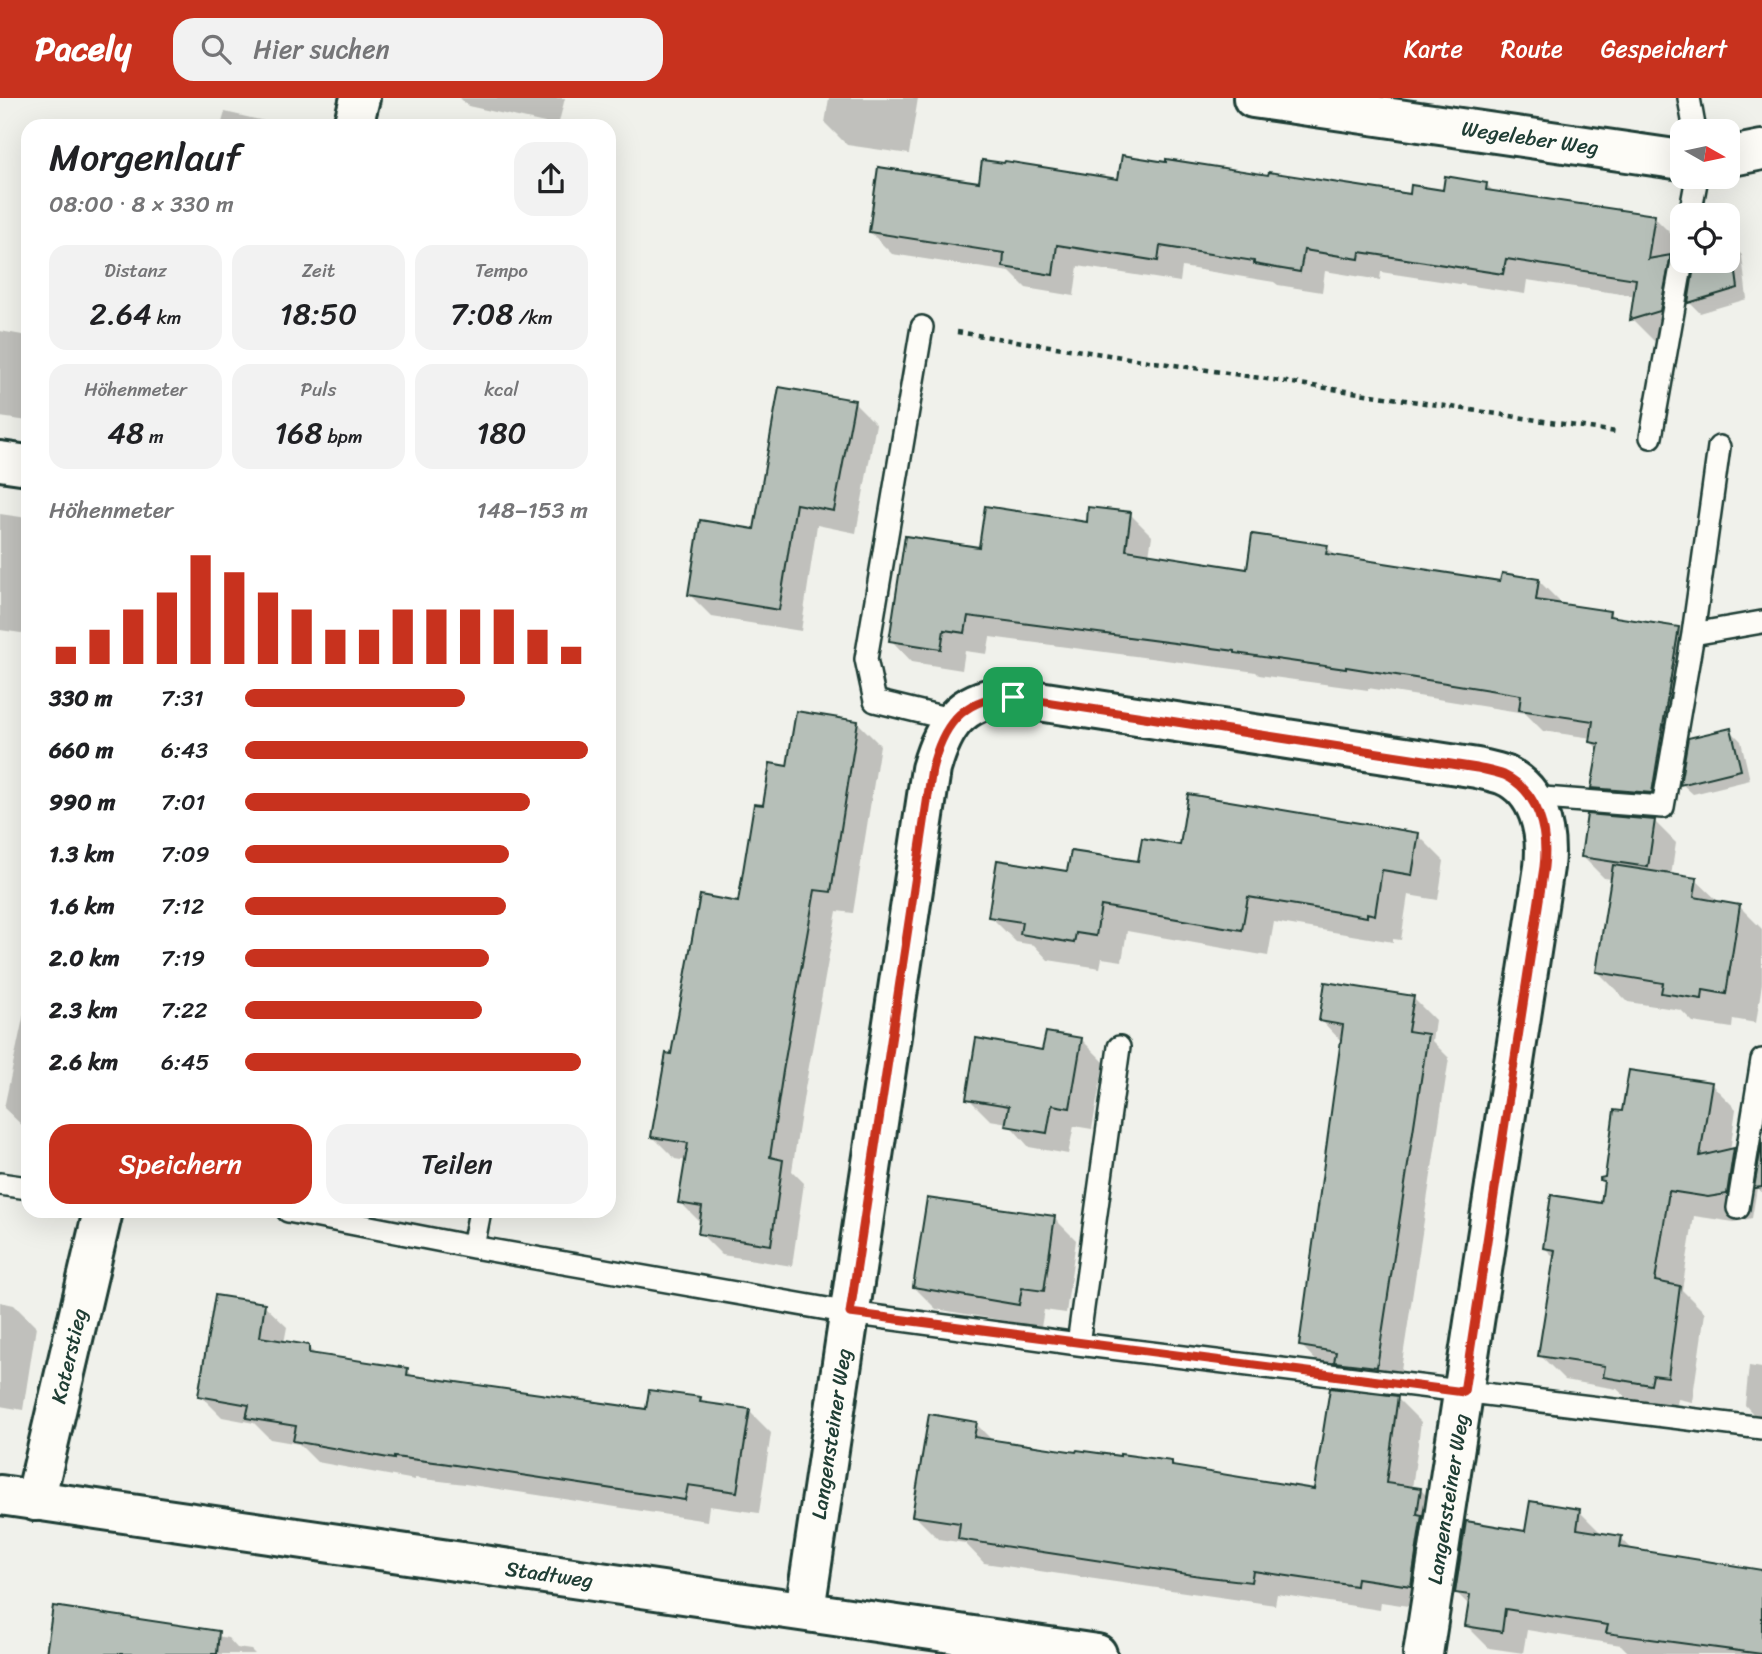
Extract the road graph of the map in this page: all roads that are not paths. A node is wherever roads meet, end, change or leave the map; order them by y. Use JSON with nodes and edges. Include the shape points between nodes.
{"nodes":[{"id":1,"x":360,"y":98,"type":"edge"},
{"id":2,"x":1253,"y":98,"type":"edge"},
{"id":3,"x":1689,"y":98,"type":"edge"},
{"id":4,"x":356,"y":119,"type":"edge"},
{"id":5,"x":1693,"y":119,"type":"edge"},
{"id":6,"x":1762,"y":150,"type":"edge"},
{"id":7,"x":1740,"y":154,"type":"edge"},
{"id":8,"x":1670,"y":158,"type":"edge"},
{"id":9,"x":1680,"y":273,"type":"edge"},
{"id":10,"x":922,"y":327,"type":"road end"},
{"id":11,"x":1651,"y":437,"type":"road end"},
{"id":12,"x":1718,"y":447,"type":"dead end"},
{"id":13,"x":0,"y":461,"type":"edge"},
{"id":14,"x":21,"y":464,"type":"edge"},
{"id":15,"x":1762,"y":622,"type":"edge"},
{"id":16,"x":1693,"y":634,"type":"junction"},
{"id":17,"x":954,"y":720,"type":"junction"},
{"id":18,"x":1530,"y":797,"type":"junction"},
{"id":19,"x":1119,"y":1047,"type":"dead end"},
{"id":20,"x":1762,"y":1060,"type":"edge"},
{"id":21,"x":0,"y":1184,"type":"edge"},
{"id":22,"x":21,"y":1187,"type":"edge"},
{"id":23,"x":1738,"y":1208,"type":"dead end"},
{"id":24,"x":101,"y":1218,"type":"edge"},
{"id":25,"x":324,"y":1218,"type":"edge"},
{"id":26,"x":479,"y":1218,"type":"edge"},
{"id":27,"x":473,"y":1247,"type":"junction"},
{"id":28,"x":850,"y":1313,"type":"junction"},
{"id":29,"x":1078,"y":1344,"type":"junction"},
{"id":30,"x":1464,"y":1392,"type":"junction"},
{"id":31,"x":1762,"y":1428,"type":"edge"},
{"id":32,"x":17,"y":1498,"type":"edge"},
{"id":33,"x":805,"y":1610,"type":"junction"},
{"id":34,"x":1097,"y":1654,"type":"edge"},
{"id":35,"x":1423,"y":1654,"type":"edge"}],
"edges":[{"from":1,"to":4,"type":"street"},
{"from":2,"to":8,"type":"street","name":"Wegeleber Weg"},
{"from":3,"to":5,"type":"lane"},
{"from":6,"to":7,"type":"street"},
{"from":9,"to":11,"type":"lane"},
{"from":10,"to":17,"type":"lane","via":[[866,659],[875,701]]},
{"from":12,"to":16,"type":"lane"},
{"from":13,"to":14,"type":"street"},
{"from":15,"to":16,"type":"lane"},
{"from":16,"to":18,"type":"lane","via":[[1663,807]]},
{"from":17,"to":18,"type":"street","name":"Langensteiner Weg","via":[[981,701],[1013,697],[1477,768],[1504,775]]},
{"from":17,"to":28,"type":"street","name":"Langensteiner Weg","via":[[939,741],[932,769]]},
{"from":18,"to":30,"type":"street","name":"Langensteiner Weg","via":[[1545,832],[1544,867]]},
{"from":19,"to":29,"type":"lane"},
{"from":20,"to":23,"type":"lane"},
{"from":21,"to":22,"type":"lane"},
{"from":24,"to":32,"type":"street","name":"Katerstieg"},
{"from":25,"to":27,"type":"lane"},
{"from":26,"to":27,"type":"lane"},
{"from":27,"to":28,"type":"lane"},
{"from":28,"to":29,"type":"lane"},
{"from":28,"to":33,"type":"street","name":"Langensteiner Weg"},
{"from":29,"to":30,"type":"lane"},
{"from":30,"to":31,"type":"lane"},
{"from":30,"to":35,"type":"street","name":"Langensteiner Weg"},
{"from":32,"to":33,"type":"street","name":"Stadtweg"},
{"from":33,"to":34,"type":"street","name":"Stadtweg"}]}
